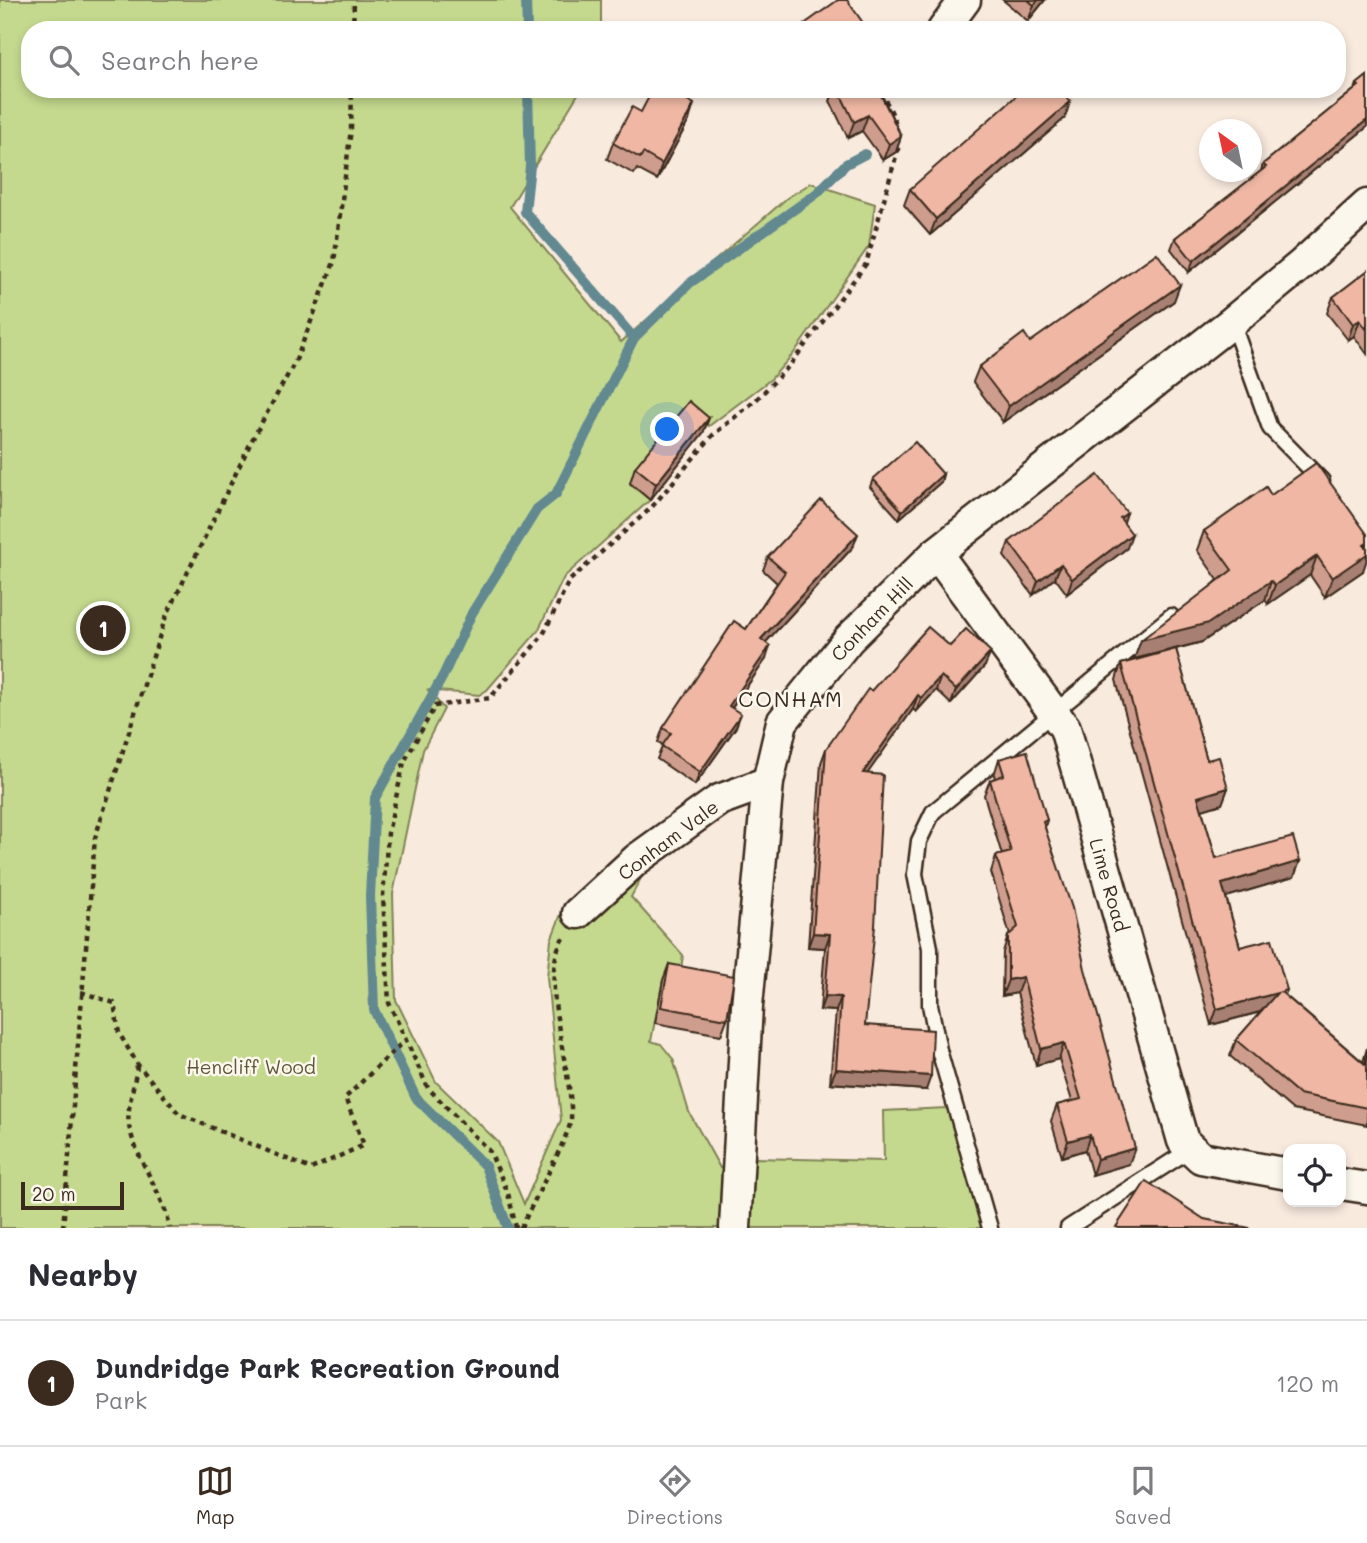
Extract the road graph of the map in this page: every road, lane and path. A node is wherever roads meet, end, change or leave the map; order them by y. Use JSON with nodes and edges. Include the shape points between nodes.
{"nodes":[{"id":1,"x":354,"y":0,"type":"edge"},
{"id":2,"x":965,"y":0,"type":"edge"},
{"id":3,"x":353,"y":21,"type":"edge"},
{"id":4,"x":950,"y":21,"type":"edge"},
{"id":5,"x":352,"y":98,"type":"edge"},
{"id":6,"x":885,"y":98,"type":"edge"},
{"id":7,"x":1367,"y":205,"type":"edge"},
{"id":8,"x":1232,"y":322,"type":"junction"},
{"id":9,"x":1332,"y":494,"type":"edge"},
{"id":10,"x":936,"y":553,"type":"junction"},
{"id":11,"x":1171,"y":616,"type":"edge"},
{"id":12,"x":1056,"y":713,"type":"junction"},
{"id":13,"x":768,"y":782,"type":"junction"},
{"id":14,"x":578,"y":913,"type":"joint"},
{"id":15,"x":81,"y":992,"type":"junction"},
{"id":16,"x":404,"y":1041,"type":"junction"},
{"id":17,"x":138,"y":1065,"type":"junction"},
{"id":18,"x":1191,"y":1149,"type":"junction"},
{"id":19,"x":1283,"y":1173,"type":"edge"},
{"id":20,"x":1346,"y":1185,"type":"edge"},
{"id":21,"x":1367,"y":1188,"type":"edge"},
{"id":22,"x":63,"y":1228,"type":"edge"},
{"id":23,"x":170,"y":1228,"type":"edge"},
{"id":24,"x":518,"y":1228,"type":"edge"},
{"id":25,"x":735,"y":1228,"type":"edge"},
{"id":26,"x":990,"y":1228,"type":"edge"},
{"id":27,"x":1068,"y":1228,"type":"edge"}],
"edges":[{"from":1,"to":3,"type":"path"},
{"from":2,"to":4,"type":"street"},
{"from":5,"to":15,"type":"path","via":[[334,262],[296,360],[165,620],[95,838]]},
{"from":6,"to":16,"type":"path","via":[[900,134],[866,264],[790,365],[757,400],[713,435],[651,508],[569,581],[543,635],[490,698],[435,706],[404,762],[388,833],[383,896],[388,1003]]},
{"from":7,"to":8,"type":"street","name":"Conham Hill"},
{"from":8,"to":9,"type":"lane","via":[[1270,428]]},
{"from":8,"to":10,"type":"street","name":"Conham Hill"},
{"from":10,"to":12,"type":"street","name":"Lime Road"},
{"from":10,"to":13,"type":"street","name":"Conham Hill","via":[[849,639],[782,722]]},
{"from":11,"to":12,"type":"lane"},
{"from":12,"to":18,"type":"street","name":"Lime Road","via":[[1065,729],[1179,1132]]},
{"from":12,"to":26,"type":"lane","via":[[933,812],[915,874],[930,948],[930,1005],[939,1050]]},
{"from":13,"to":14,"type":"street","name":"Conham Vale","via":[[719,800],[638,859]]},
{"from":13,"to":25,"type":"street","name":"Conham Hill","via":[[747,1006]]},
{"from":14,"to":24,"type":"path","via":[[559,945],[554,977],[571,1122]]},
{"from":15,"to":17,"type":"path","via":[[114,1003],[119,1033]]},
{"from":15,"to":22,"type":"path"},
{"from":16,"to":17,"type":"path","via":[[345,1098],[364,1145],[311,1169],[179,1114]]},
{"from":16,"to":24,"type":"path","via":[[428,1088],[490,1153]]},
{"from":17,"to":23,"type":"path","via":[[128,1124]]},
{"from":18,"to":19,"type":"street","via":[[1201,1158]]},
{"from":18,"to":27,"type":"lane"},
{"from":20,"to":21,"type":"street"}]}
